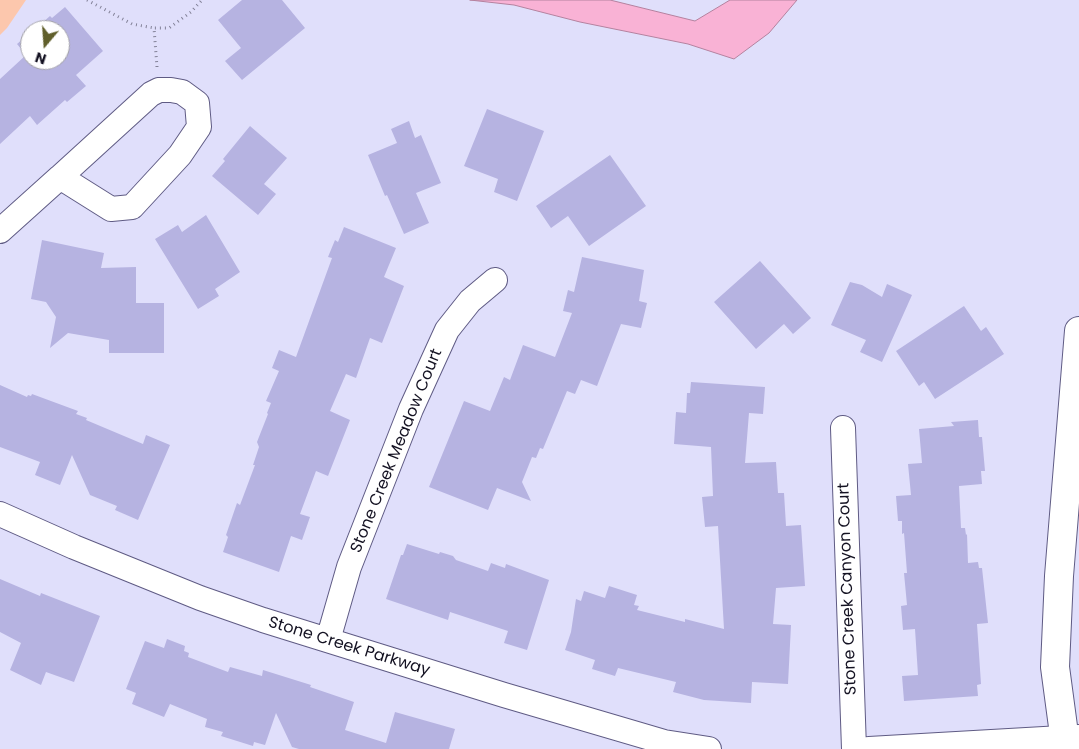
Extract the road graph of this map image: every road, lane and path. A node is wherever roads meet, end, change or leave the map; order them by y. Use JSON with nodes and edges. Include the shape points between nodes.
{"nodes":[{"id":1,"x":86,"y":0,"type":"edge"},
{"id":2,"x":202,"y":0,"type":"edge"},
{"id":3,"x":154,"y":28,"type":"junction"},
{"id":4,"x":160,"y":90,"type":"junction"},
{"id":5,"x":60,"y":177,"type":"junction"},
{"id":6,"x":0,"y":231,"type":"edge"},
{"id":7,"x":494,"y":280,"type":"dead end"},
{"id":8,"x":1079,"y":331,"type":"edge"},
{"id":9,"x":843,"y":428,"type":"dead end"},
{"id":10,"x":0,"y":514,"type":"edge"},
{"id":11,"x":328,"y":640,"type":"junction"},
{"id":12,"x":1070,"y":742,"type":"edge"},
{"id":13,"x":881,"y":748,"type":"edge"},
{"id":14,"x":709,"y":749,"type":"edge"},
{"id":15,"x":854,"y":749,"type":"edge"}],
"edges":[{"from":1,"to":3,"type":"path","via":[[132,24]]},
{"from":2,"to":3,"type":"path","via":[[169,28]]},
{"from":3,"to":4,"type":"path"},
{"from":4,"to":5,"type":"street","via":[[151,94]]},
{"from":4,"to":5,"type":"street","via":[[182,92],[197,103],[199,127],[180,154],[132,207],[111,209]]},
{"from":5,"to":6,"type":"street"},
{"from":7,"to":11,"type":"street","name":"Stone Creek Meadow Court","via":[[470,301],[447,330],[411,409],[349,567]]},
{"from":8,"to":12,"type":"main road","via":[[1055,667]]},
{"from":9,"to":15,"type":"street","name":"Stone Creek Canyon Court"},
{"from":10,"to":11,"type":"street","name":"Stone Creek Parkway","via":[[200,598]]},
{"from":11,"to":14,"type":"street","name":"Stone Creek Parkway","via":[[664,742]]},
{"from":12,"to":13,"type":"street"}]}
